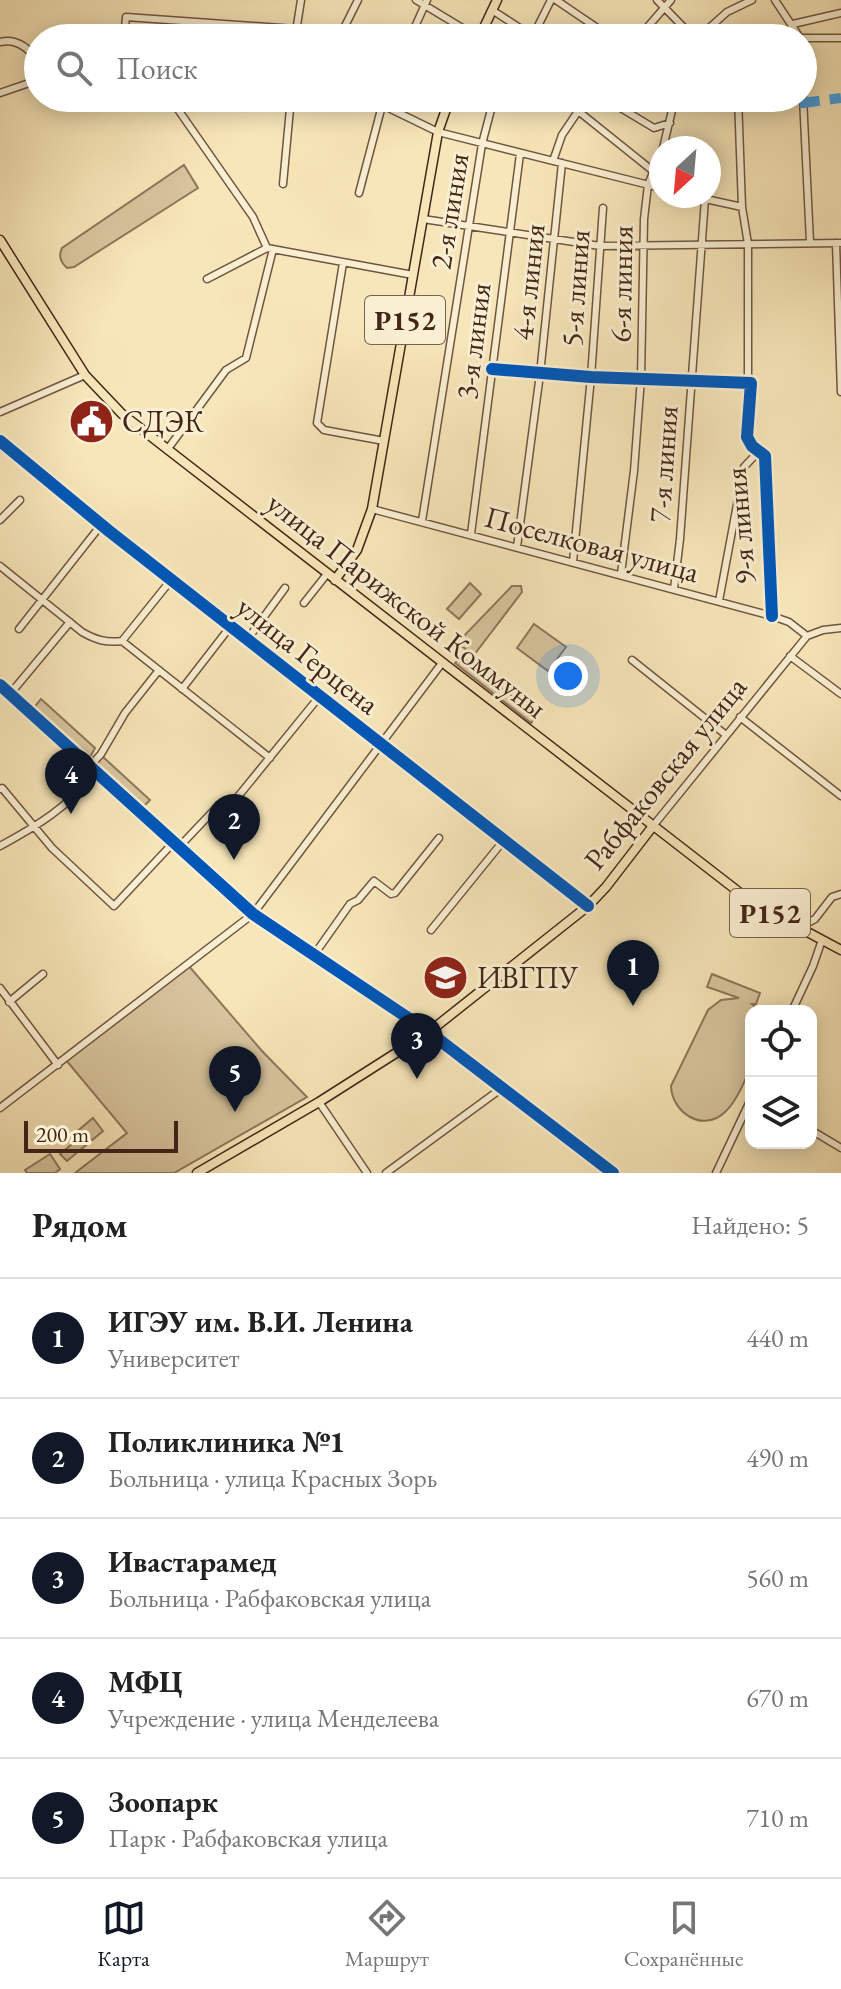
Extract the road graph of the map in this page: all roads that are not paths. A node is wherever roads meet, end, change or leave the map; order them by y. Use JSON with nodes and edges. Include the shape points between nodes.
{"nodes":[{"id":1,"x":301,"y":0,"type":"edge"},
{"id":2,"x":358,"y":0,"type":"edge"},
{"id":3,"x":416,"y":0,"type":"edge"},
{"id":4,"x":497,"y":0,"type":"edge"},
{"id":5,"x":554,"y":0,"type":"edge"},
{"id":6,"x":657,"y":0,"type":"edge"},
{"id":7,"x":671,"y":0,"type":"edge"},
{"id":8,"x":752,"y":0,"type":"edge"},
{"id":9,"x":775,"y":0,"type":"edge"},
{"id":10,"x":426,"y":3,"type":"edge"},
{"id":11,"x":664,"y":7,"type":"junction"},
{"id":12,"x":492,"y":10,"type":"junction"},
{"id":13,"x":841,"y":13,"type":"edge"},
{"id":14,"x":125,"y":24,"type":"edge"},
{"id":15,"x":226,"y":24,"type":"edge"},
{"id":16,"x":296,"y":24,"type":"edge"},
{"id":17,"x":346,"y":24,"type":"edge"},
{"id":18,"x":416,"y":24,"type":"edge"},
{"id":19,"x":458,"y":24,"type":"edge"},
{"id":20,"x":486,"y":24,"type":"edge"},
{"id":21,"x":514,"y":24,"type":"edge"},
{"id":22,"x":541,"y":24,"type":"edge"},
{"id":23,"x":591,"y":24,"type":"edge"},
{"id":24,"x":650,"y":24,"type":"edge"},
{"id":25,"x":682,"y":24,"type":"edge"},
{"id":26,"x":713,"y":24,"type":"edge"},
{"id":27,"x":793,"y":24,"type":"joint"},
{"id":28,"x":817,"y":38,"type":"edge"},
{"id":29,"x":841,"y":38,"type":"edge"},
{"id":30,"x":2,"y":42,"type":"edge"},
{"id":31,"x":24,"y":46,"type":"edge"},
{"id":32,"x":24,"y":85,"type":"edge"},
{"id":33,"x":0,"y":93,"type":"edge"},
{"id":34,"x":180,"y":112,"type":"edge"},
{"id":35,"x":290,"y":112,"type":"edge"},
{"id":36,"x":379,"y":112,"type":"edge"},
{"id":37,"x":402,"y":112,"type":"edge"},
{"id":38,"x":445,"y":112,"type":"edge"},
{"id":39,"x":490,"y":112,"type":"edge"},
{"id":40,"x":577,"y":112,"type":"edge"},
{"id":41,"x":580,"y":112,"type":"edge"},
{"id":42,"x":627,"y":112,"type":"edge"},
{"id":43,"x":672,"y":112,"type":"edge"},
{"id":44,"x":739,"y":112,"type":"edge"},
{"id":45,"x":804,"y":112,"type":"edge"},
{"id":46,"x":670,"y":123,"type":"junction"},
{"id":47,"x":438,"y":132,"type":"junction"},
{"id":48,"x":666,"y":136,"type":"edge"},
{"id":49,"x":482,"y":144,"type":"junction"},
{"id":50,"x":520,"y":154,"type":"junction"},
{"id":51,"x":553,"y":161,"type":"junction"},
{"id":52,"x":562,"y":163,"type":"junction"},
{"id":53,"x":649,"y":168,"type":"edge"},
{"id":54,"x":283,"y":184,"type":"dead end"},
{"id":55,"x":648,"y":185,"type":"joint"},
{"id":56,"x":359,"y":193,"type":"dead end"},
{"id":57,"x":721,"y":202,"type":"edge"},
{"id":58,"x":742,"y":207,"type":"junction"},
{"id":59,"x":603,"y":208,"type":"dead end"},
{"id":60,"x":704,"y":208,"type":"edge"},
{"id":61,"x":423,"y":219,"type":"junction"},
{"id":62,"x":469,"y":226,"type":"junction"},
{"id":63,"x":510,"y":232,"type":"junction"},
{"id":64,"x":0,"y":240,"type":"edge"},
{"id":65,"x":554,"y":240,"type":"junction"},
{"id":66,"x":810,"y":242,"type":"junction"},
{"id":67,"x":838,"y":243,"type":"edge"},
{"id":68,"x":748,"y":244,"type":"junction"},
{"id":69,"x":700,"y":245,"type":"junction"},
{"id":70,"x":600,"y":246,"type":"junction"},
{"id":71,"x":645,"y":246,"type":"junction"},
{"id":72,"x":270,"y":248,"type":"junction"},
{"id":73,"x":343,"y":263,"type":"junction"},
{"id":74,"x":413,"y":275,"type":"junction"},
{"id":75,"x":207,"y":279,"type":"dead end"},
{"id":76,"x":492,"y":369,"type":"junction"},
{"id":77,"x":540,"y":374,"type":"junction"},
{"id":78,"x":85,"y":375,"type":"junction"},
{"id":79,"x":591,"y":377,"type":"junction"},
{"id":80,"x":641,"y":378,"type":"junction"},
{"id":81,"x":692,"y":380,"type":"junction"},
{"id":82,"x":749,"y":383,"type":"junction"},
{"id":83,"x":841,"y":392,"type":"edge"},
{"id":84,"x":0,"y":412,"type":"edge"},
{"id":85,"x":0,"y":441,"type":"edge"},
{"id":86,"x":384,"y":441,"type":"junction"},
{"id":87,"x":167,"y":450,"type":"junction"},
{"id":88,"x":759,"y":451,"type":"junction"},
{"id":89,"x":20,"y":500,"type":"dead end"},
{"id":90,"x":372,"y":509,"type":"junction"},
{"id":91,"x":0,"y":520,"type":"edge"},
{"id":92,"x":422,"y":521,"type":"junction"},
{"id":93,"x":101,"y":525,"type":"junction"},
{"id":94,"x":471,"y":534,"type":"junction"},
{"id":95,"x":517,"y":547,"type":"junction"},
{"id":96,"x":573,"y":562,"type":"junction"},
{"id":97,"x":0,"y":566,"type":"edge"},
{"id":98,"x":327,"y":574,"type":"junction"},
{"id":99,"x":621,"y":574,"type":"junction"},
{"id":100,"x":171,"y":580,"type":"junction"},
{"id":101,"x":335,"y":580,"type":"junction"},
{"id":102,"x":285,"y":588,"type":"dead end"},
{"id":103,"x":674,"y":589,"type":"junction"},
{"id":104,"x":42,"y":600,"type":"junction"},
{"id":105,"x":719,"y":601,"type":"junction"},
{"id":106,"x":304,"y":603,"type":"dead end"},
{"id":107,"x":772,"y":616,"type":"junction"},
{"id":108,"x":70,"y":622,"type":"junction"},
{"id":109,"x":230,"y":627,"type":"junction"},
{"id":110,"x":841,"y":627,"type":"edge"},
{"id":111,"x":19,"y":629,"type":"dead end"},
{"id":112,"x":807,"y":636,"type":"junction"},
{"id":113,"x":247,"y":640,"type":"junction"},
{"id":114,"x":122,"y":641,"type":"junction"},
{"id":115,"x":790,"y":656,"type":"junction"},
{"id":116,"x":632,"y":660,"type":"dead end"},
{"id":117,"x":442,"y":663,"type":"junction"},
{"id":118,"x":159,"y":670,"type":"junction"},
{"id":119,"x":0,"y":685,"type":"edge"},
{"id":120,"x":182,"y":689,"type":"junction"},
{"id":121,"x":10,"y":694,"type":"junction"},
{"id":122,"x":841,"y":694,"type":"edge"},
{"id":123,"x":319,"y":697,"type":"junction"},
{"id":124,"x":740,"y":717,"type":"junction"},
{"id":125,"x":726,"y":735,"type":"junction"},
{"id":126,"x":380,"y":745,"type":"junction"},
{"id":127,"x":270,"y":758,"type":"junction"},
{"id":128,"x":90,"y":766,"type":"junction"},
{"id":129,"x":97,"y":773,"type":"junction"},
{"id":130,"x":1,"y":789,"type":"edge"},
{"id":131,"x":840,"y":792,"type":"edge"},
{"id":132,"x":653,"y":826,"type":"junction"},
{"id":133,"x":35,"y":828,"type":"junction"},
{"id":134,"x":439,"y":838,"type":"dead end"},
{"id":135,"x":504,"y":840,"type":"junction"},
{"id":136,"x":176,"y":845,"type":"junction"},
{"id":137,"x":0,"y":846,"type":"edge"},
{"id":138,"x":841,"y":894,"type":"edge"},
{"id":139,"x":588,"y":906,"type":"junction"},
{"id":140,"x":253,"y":914,"type":"junction"},
{"id":141,"x":815,"y":919,"type":"junction"},
{"id":142,"x":798,"y":928,"type":"junction"},
{"id":143,"x":431,"y":930,"type":"dead end"},
{"id":144,"x":820,"y":939,"type":"junction"},
{"id":145,"x":841,"y":950,"type":"edge"},
{"id":146,"x":314,"y":955,"type":"junction"},
{"id":147,"x":43,"y":974,"type":"dead end"},
{"id":148,"x":0,"y":988,"type":"edge"},
{"id":149,"x":9,"y":1002,"type":"junction"},
{"id":150,"x":795,"y":1005,"type":"edge"},
{"id":151,"x":429,"y":1032,"type":"junction"},
{"id":152,"x":58,"y":1065,"type":"junction"},
{"id":153,"x":502,"y":1088,"type":"junction"},
{"id":154,"x":319,"y":1102,"type":"junction"},
{"id":155,"x":0,"y":1108,"type":"edge"},
{"id":156,"x":745,"y":1112,"type":"edge"},
{"id":157,"x":817,"y":1134,"type":"edge"},
{"id":158,"x":841,"y":1148,"type":"edge"},
{"id":159,"x":363,"y":1172,"type":"edge"},
{"id":160,"x":197,"y":1173,"type":"edge"},
{"id":161,"x":386,"y":1173,"type":"edge"},
{"id":162,"x":613,"y":1173,"type":"edge"},
{"id":163,"x":716,"y":1173,"type":"edge"}],
"edges":[{"from":1,"to":16,"type":"street"},
{"from":2,"to":17,"type":"street"},
{"from":3,"to":10,"type":"street"},
{"from":4,"to":12,"type":"main road"},
{"from":5,"to":22,"type":"street"},
{"from":5,"to":23,"type":"street"},
{"from":6,"to":11,"type":"street"},
{"from":7,"to":11,"type":"street"},
{"from":8,"to":26,"type":"street"},
{"from":9,"to":27,"type":"street"},
{"from":10,"to":18,"type":"street"},
{"from":10,"to":19,"type":"street"},
{"from":11,"to":24,"type":"street"},
{"from":11,"to":25,"type":"street"},
{"from":12,"to":20,"type":"main road"},
{"from":12,"to":21,"type":"street"},
{"from":13,"to":27,"type":"street"},
{"from":14,"to":15,"type":"street","via":[[126,17]]},
{"from":28,"to":29,"type":"street"},
{"from":30,"to":31,"type":"street"},
{"from":32,"to":33,"type":"street"},
{"from":34,"to":72,"type":"street"},
{"from":35,"to":54,"type":"street"},
{"from":36,"to":56,"type":"street"},
{"from":37,"to":47,"type":"street"},
{"from":38,"to":47,"type":"main road","number":"Р152"},
{"from":39,"to":49,"type":"street","name":"2-я линия"},
{"from":40,"to":51,"type":"street"},
{"from":41,"to":53,"type":"street"},
{"from":42,"to":46,"type":"street","via":[[654,128]]},
{"from":43,"to":46,"type":"street","name":"6-я линия"},
{"from":44,"to":58,"type":"street"},
{"from":45,"to":66,"type":"street"},
{"from":46,"to":48,"type":"street","name":"6-я линия"},
{"from":47,"to":49,"type":"street"},
{"from":47,"to":61,"type":"main road","number":"Р152"},
{"from":49,"to":50,"type":"street"},
{"from":49,"to":62,"type":"street","name":"2-я линия"},
{"from":50,"to":51,"type":"street"},
{"from":50,"to":63,"type":"street","name":"3-я линия"},
{"from":51,"to":52,"type":"street"},
{"from":52,"to":55,"type":"street"},
{"from":52,"to":65,"type":"street","name":"4-я линия"},
{"from":55,"to":71,"type":"street","name":"6-я линия"},
{"from":57,"to":58,"type":"street"},
{"from":58,"to":68,"type":"street"},
{"from":59,"to":70,"type":"street","name":"5-я линия"},
{"from":60,"to":69,"type":"street","name":"7-я линия"},
{"from":61,"to":62,"type":"street"},
{"from":61,"to":74,"type":"main road","number":"Р152"},
{"from":62,"to":63,"type":"street"},
{"from":62,"to":92,"type":"street","name":"2-я линия"},
{"from":63,"to":65,"type":"street"},
{"from":63,"to":76,"type":"street","name":"3-я линия"},
{"from":64,"to":78,"type":"main road","name":"улица Парижской Коммуны"},
{"from":65,"to":70,"type":"street"},
{"from":65,"to":77,"type":"street","name":"4-я линия"},
{"from":66,"to":67,"type":"street"},
{"from":66,"to":68,"type":"street"},
{"from":67,"to":83,"type":"street"},
{"from":68,"to":69,"type":"street"},
{"from":68,"to":82,"type":"street"},
{"from":69,"to":71,"type":"street"},
{"from":69,"to":81,"type":"street","name":"7-я линия"},
{"from":70,"to":71,"type":"street"},
{"from":70,"to":79,"type":"street","name":"5-я линия"},
{"from":71,"to":80,"type":"street","name":"6-я линия"},
{"from":72,"to":73,"type":"street"},
{"from":72,"to":75,"type":"street"},
{"from":72,"to":87,"type":"street","via":[[246,358],[226,370]]},
{"from":73,"to":74,"type":"street"},
{"from":73,"to":86,"type":"street","via":[[317,423],[324,430]]},
{"from":74,"to":86,"type":"main road","number":"Р152"},
{"from":76,"to":77,"type":"street"},
{"from":76,"to":94,"type":"street","name":"3-я линия"},
{"from":77,"to":79,"type":"street"},
{"from":77,"to":95,"type":"street","name":"4-я линия"},
{"from":78,"to":84,"type":"street"},
{"from":78,"to":87,"type":"main road","name":"улица Парижской Коммуны"},
{"from":79,"to":80,"type":"street"},
{"from":79,"to":96,"type":"street","name":"5-я линия"},
{"from":80,"to":81,"type":"street"},
{"from":80,"to":99,"type":"street","name":"6-я линия"},
{"from":81,"to":82,"type":"street"},
{"from":81,"to":103,"type":"street","name":"7-я линия"},
{"from":82,"to":88,"type":"street","name":"9-я линия","via":[[747,437]]},
{"from":85,"to":93,"type":"street","name":"улица Герцена"},
{"from":86,"to":90,"type":"main road","number":"Р152"},
{"from":87,"to":98,"type":"main road","name":"улица Парижской Коммуны"},
{"from":88,"to":105,"type":"street","via":[[744,467]]},
{"from":88,"to":107,"type":"street","name":"9-я линия","via":[[766,466]]},
{"from":89,"to":91,"type":"street"},
{"from":90,"to":92,"type":"street","name":"Поселковая улица"},
{"from":90,"to":101,"type":"main road","number":"Р152","via":[[357,550]]},
{"from":92,"to":94,"type":"street","name":"Поселковая улица"},
{"from":93,"to":100,"type":"street","name":"улица Герцена"},
{"from":93,"to":104,"type":"street"},
{"from":94,"to":95,"type":"street","name":"Поселковая улица"},
{"from":95,"to":96,"type":"street","name":"Поселковая улица"},
{"from":96,"to":99,"type":"street","name":"Поселковая улица"},
{"from":97,"to":104,"type":"street"},
{"from":98,"to":101,"type":"main road","name":"улица Парижской Коммуны"},
{"from":98,"to":106,"type":"street"},
{"from":99,"to":103,"type":"street","name":"Поселковая улица"},
{"from":100,"to":109,"type":"street","name":"улица Герцена"},
{"from":100,"to":114,"type":"street"},
{"from":101,"to":117,"type":"main road","name":"улица Парижской Коммуны","number":"Р152"},
{"from":102,"to":113,"type":"street"},
{"from":103,"to":105,"type":"street","name":"Поселковая улица"},
{"from":104,"to":108,"type":"street"},
{"from":104,"to":111,"type":"street"},
{"from":105,"to":107,"type":"street","name":"Поселковая улица"},
{"from":107,"to":112,"type":"street","name":"Поселковая улица"},
{"from":108,"to":114,"type":"street","via":[[96,640]]},
{"from":108,"to":121,"type":"street"},
{"from":109,"to":113,"type":"street","name":"улица Герцена"},
{"from":109,"to":120,"type":"street"},
{"from":110,"to":112,"type":"street"},
{"from":112,"to":115,"type":"street","name":"Рабфаковская улица"},
{"from":113,"to":123,"type":"street","name":"улица Герцена"},
{"from":114,"to":118,"type":"street"},
{"from":115,"to":122,"type":"street"},
{"from":115,"to":124,"type":"street","name":"Рабфаковская улица"},
{"from":116,"to":125,"type":"street"},
{"from":117,"to":126,"type":"street"},
{"from":117,"to":132,"type":"main road","name":"улица Парижской Коммуны","number":"Р152"},
{"from":118,"to":120,"type":"street"},
{"from":118,"to":128,"type":"street"},
{"from":119,"to":121,"type":"street"},
{"from":120,"to":127,"type":"street"},
{"from":121,"to":128,"type":"street"},
{"from":123,"to":126,"type":"street","name":"улица Герцена"},
{"from":123,"to":127,"type":"street"},
{"from":124,"to":125,"type":"street","name":"Рабфаковская улица"},
{"from":124,"to":131,"type":"street"},
{"from":125,"to":132,"type":"street","name":"Рабфаковская улица"},
{"from":126,"to":135,"type":"street","name":"улица Герцена"},
{"from":126,"to":140,"type":"street"},
{"from":127,"to":136,"type":"street","via":[[236,799],[216,808]]},
{"from":128,"to":129,"type":"street"},
{"from":129,"to":133,"type":"street"},
{"from":129,"to":136,"type":"street"},
{"from":130,"to":133,"type":"street"},
{"from":132,"to":139,"type":"main road","name":"Рабфаковская улица"},
{"from":132,"to":142,"type":"main road","name":"улица Парижской Коммуны","number":"Р152","via":[[753,903]]},
{"from":133,"to":136,"type":"street","via":[[114,906]]},
{"from":133,"to":137,"type":"street"},
{"from":134,"to":146,"type":"street","via":[[395,893],[374,881],[350,904]]},
{"from":135,"to":139,"type":"street","name":"улица Герцена"},
{"from":135,"to":143,"type":"street"},
{"from":136,"to":140,"type":"street"},
{"from":138,"to":141,"type":"street","via":[[832,897]]},
{"from":139,"to":151,"type":"main road","name":"Рабфаковская улица"},
{"from":140,"to":146,"type":"street"},
{"from":140,"to":152,"type":"street"},
{"from":141,"to":142,"type":"street"},
{"from":141,"to":144,"type":"street"},
{"from":142,"to":144,"type":"main road","name":"улица Парижской Коммуны","number":"Р152"},
{"from":144,"to":145,"type":"main road","name":"улица Парижской Коммуны","number":"Р152"},
{"from":144,"to":150,"type":"street"},
{"from":146,"to":151,"type":"street"},
{"from":147,"to":149,"type":"street"},
{"from":148,"to":149,"type":"street"},
{"from":149,"to":152,"type":"street"},
{"from":151,"to":153,"type":"street"},
{"from":151,"to":154,"type":"main road","name":"Рабфаковская улица"},
{"from":152,"to":155,"type":"street"},
{"from":153,"to":161,"type":"street"},
{"from":153,"to":162,"type":"street"},
{"from":154,"to":159,"type":"street"},
{"from":154,"to":160,"type":"main road","name":"Рабфаковская улица"},
{"from":156,"to":163,"type":"street"},
{"from":157,"to":158,"type":"street"}]}
